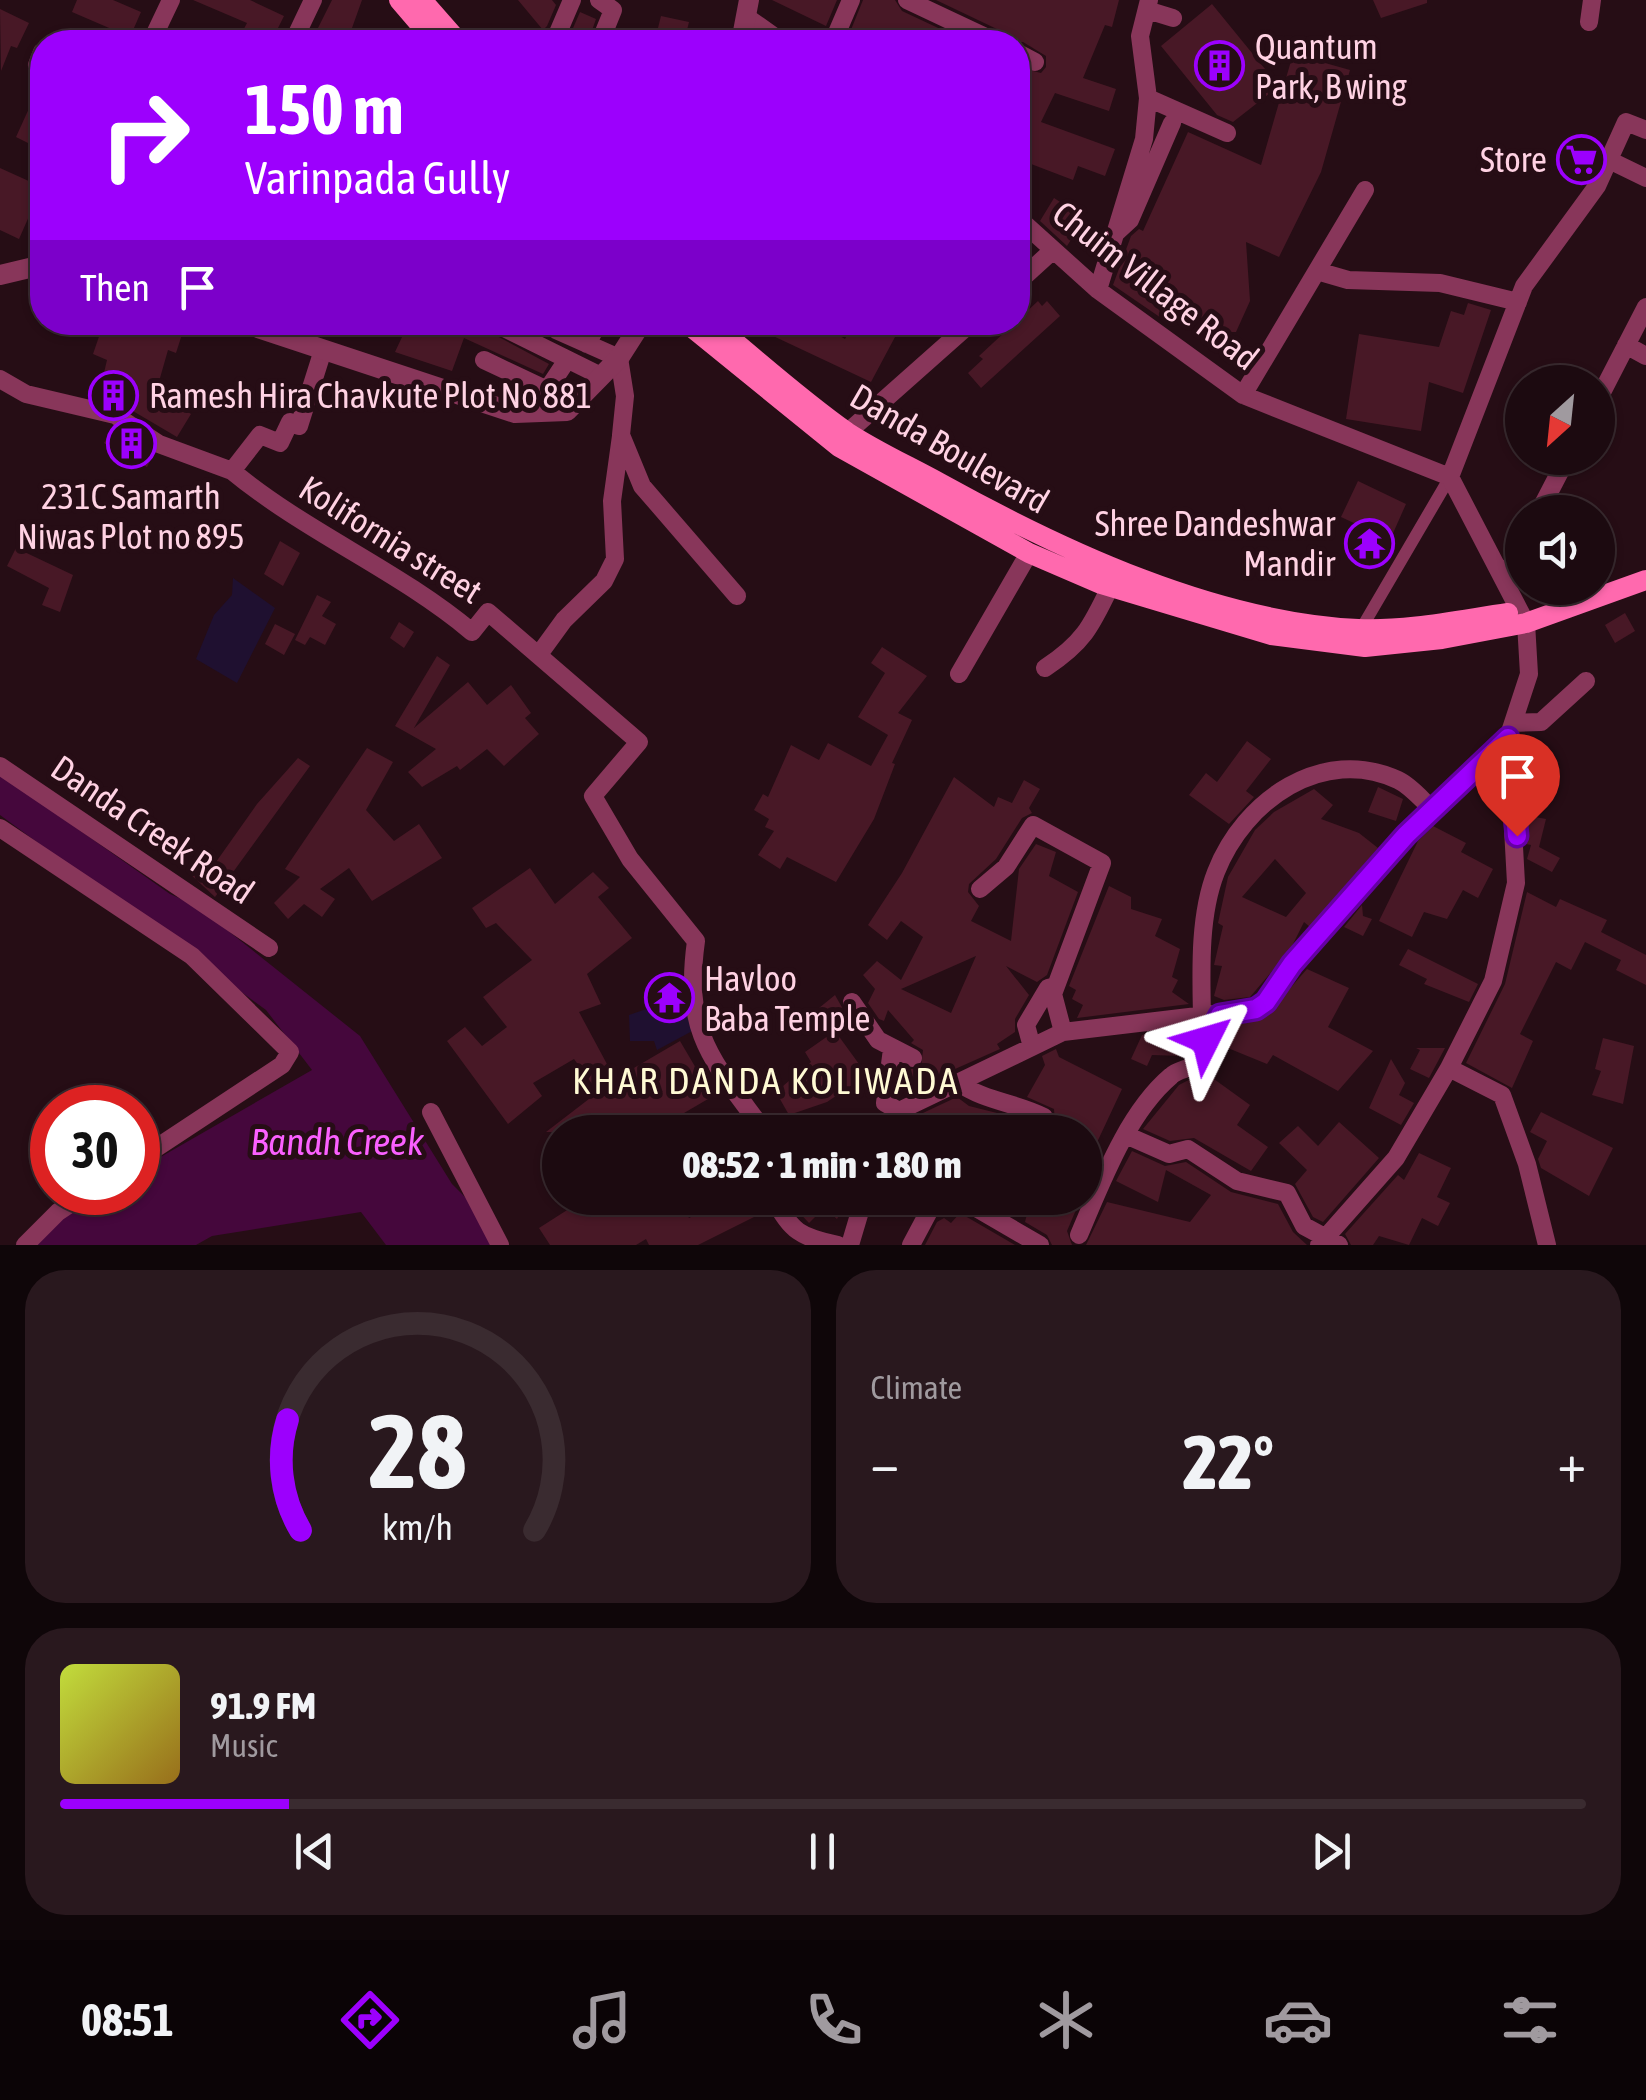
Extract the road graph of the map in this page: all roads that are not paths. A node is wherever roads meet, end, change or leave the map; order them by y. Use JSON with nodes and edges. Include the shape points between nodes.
{"nodes":[{"id":1,"x":171,"y":0,"type":"edge"},
{"id":2,"x":313,"y":0,"type":"edge"},
{"id":3,"x":399,"y":0,"type":"edge"},
{"id":4,"x":422,"y":0,"type":"edge"},
{"id":5,"x":572,"y":0,"type":"edge"},
{"id":6,"x":599,"y":0,"type":"edge"},
{"id":7,"x":851,"y":0,"type":"edge"},
{"id":8,"x":907,"y":0,"type":"edge"},
{"id":9,"x":1592,"y":0,"type":"edge"},
{"id":10,"x":1148,"y":5,"type":"edge"},
{"id":11,"x":748,"y":9,"type":"edge"},
{"id":12,"x":1173,"y":18,"type":"dead end"},
{"id":13,"x":1590,"y":22,"type":"dead end"},
{"id":14,"x":157,"y":30,"type":"edge"},
{"id":15,"x":299,"y":30,"type":"edge"},
{"id":16,"x":427,"y":30,"type":"edge"},
{"id":17,"x":430,"y":30,"type":"edge"},
{"id":18,"x":559,"y":30,"type":"edge"},
{"id":19,"x":606,"y":30,"type":"edge"},
{"id":20,"x":770,"y":30,"type":"edge"},
{"id":21,"x":838,"y":30,"type":"edge"},
{"id":22,"x":971,"y":30,"type":"edge"},
{"id":23,"x":1030,"y":60,"type":"edge"},
{"id":24,"x":1035,"y":62,"type":"dead end"},
{"id":25,"x":1148,"y":98,"type":"junction"},
{"id":26,"x":1172,"y":122,"type":"dead end"},
{"id":27,"x":1646,"y":130,"type":"edge"},
{"id":28,"x":1228,"y":133,"type":"dead end"},
{"id":29,"x":1609,"y":160,"type":"junction"},
{"id":30,"x":1646,"y":178,"type":"edge"},
{"id":31,"x":1365,"y":190,"type":"dead end"},
{"id":32,"x":1030,"y":230,"type":"edge"},
{"id":33,"x":1113,"y":234,"type":"junction"},
{"id":34,"x":1052,"y":252,"type":"junction"},
{"id":35,"x":30,"y":268,"type":"edge"},
{"id":36,"x":1030,"y":271,"type":"edge"},
{"id":37,"x":1317,"y":271,"type":"junction"},
{"id":38,"x":0,"y":275,"type":"edge"},
{"id":39,"x":1098,"y":290,"type":"junction"},
{"id":40,"x":1518,"y":302,"type":"junction"},
{"id":41,"x":1646,"y":307,"type":"edge"},
{"id":42,"x":301,"y":335,"type":"edge"},
{"id":43,"x":518,"y":335,"type":"edge"},
{"id":44,"x":567,"y":335,"type":"edge"},
{"id":45,"x":592,"y":335,"type":"edge"},
{"id":46,"x":633,"y":335,"type":"edge"},
{"id":47,"x":712,"y":335,"type":"edge"},
{"id":48,"x":958,"y":335,"type":"edge"},
{"id":49,"x":587,"y":344,"type":"junction"},
{"id":50,"x":1626,"y":345,"type":"junction"},
{"id":51,"x":323,"y":350,"type":"junction"},
{"id":52,"x":1646,"y":356,"type":"edge"},
{"id":53,"x":618,"y":358,"type":"junction"},
{"id":54,"x":484,"y":360,"type":"dead end"},
{"id":55,"x":568,"y":360,"type":"junction"},
{"id":56,"x":1615,"y":367,"type":"edge"},
{"id":57,"x":601,"y":376,"type":"junction"},
{"id":58,"x":0,"y":379,"type":"edge"},
{"id":59,"x":1244,"y":395,"type":"junction"},
{"id":60,"x":621,"y":436,"type":"junction"},
{"id":61,"x":844,"y":440,"type":"junction"},
{"id":62,"x":232,"y":471,"type":"junction"},
{"id":63,"x":1450,"y":477,"type":"junction"},
{"id":64,"x":1034,"y":545,"type":"junction"},
{"id":65,"x":1646,"y":567,"type":"edge"},
{"id":66,"x":1505,"y":578,"type":"edge"},
{"id":67,"x":1615,"y":578,"type":"edge"},
{"id":68,"x":1646,"y":580,"type":"edge"},
{"id":69,"x":1110,"y":587,"type":"junction"},
{"id":70,"x":1162,"y":592,"type":"junction"},
{"id":71,"x":736,"y":596,"type":"dead end"},
{"id":72,"x":1518,"y":605,"type":"edge"},
{"id":73,"x":1551,"y":605,"type":"edge"},
{"id":74,"x":1524,"y":617,"type":"junction"},
{"id":75,"x":1274,"y":627,"type":"junction"},
{"id":76,"x":1361,"y":629,"type":"junction"},
{"id":77,"x":540,"y":654,"type":"junction"},
{"id":78,"x":1045,"y":668,"type":"dead end"},
{"id":79,"x":959,"y":674,"type":"dead end"},
{"id":80,"x":1586,"y":681,"type":"dead end"},
{"id":81,"x":1511,"y":731,"type":"junction"},
{"id":82,"x":0,"y":766,"type":"edge"},
{"id":83,"x":1432,"y":810,"type":"junction"},
{"id":84,"x":0,"y":828,"type":"edge"},
{"id":85,"x":980,"y":889,"type":"dead end"},
{"id":86,"x":269,"y":948,"type":"dead end"},
{"id":87,"x":1056,"y":986,"type":"junction"},
{"id":88,"x":852,"y":1002,"type":"dead end"},
{"id":89,"x":1211,"y":1015,"type":"junction"},
{"id":90,"x":1063,"y":1032,"type":"junction"},
{"id":91,"x":1032,"y":1047,"type":"junction"},
{"id":92,"x":892,"y":1049,"type":"junction"},
{"id":93,"x":912,"y":1058,"type":"dead end"},
{"id":94,"x":1449,"y":1068,"type":"junction"},
{"id":95,"x":959,"y":1082,"type":"junction"},
{"id":96,"x":899,"y":1111,"type":"junction"},
{"id":97,"x":431,"y":1112,"type":"dead end"},
{"id":98,"x":754,"y":1115,"type":"edge"},
{"id":99,"x":897,"y":1115,"type":"edge"},
{"id":100,"x":1040,"y":1115,"type":"edge"},
{"id":101,"x":1128,"y":1136,"type":"junction"},
{"id":102,"x":160,"y":1145,"type":"edge"},
{"id":103,"x":55,"y":1215,"type":"edge"},
{"id":104,"x":783,"y":1215,"type":"edge"},
{"id":105,"x":859,"y":1215,"type":"edge"},
{"id":106,"x":925,"y":1215,"type":"edge"},
{"id":107,"x":989,"y":1215,"type":"edge"},
{"id":108,"x":1079,"y":1235,"type":"dead end"},
{"id":109,"x":1327,"y":1243,"type":"edge"},
{"id":110,"x":25,"y":1245,"type":"edge"},
{"id":111,"x":500,"y":1245,"type":"edge"},
{"id":112,"x":838,"y":1245,"type":"edge"},
{"id":113,"x":850,"y":1245,"type":"edge"},
{"id":114,"x":911,"y":1245,"type":"edge"},
{"id":115,"x":1040,"y":1245,"type":"edge"},
{"id":116,"x":1547,"y":1245,"type":"edge"}],
"edges":[{"from":1,"to":14,"type":"street"},
{"from":2,"to":15,"type":"street"},
{"from":3,"to":16,"type":"main road"},
{"from":4,"to":17,"type":"main road"},
{"from":5,"to":18,"type":"street"},
{"from":6,"to":19,"type":"street","via":[[613,14]]},
{"from":7,"to":21,"type":"street"},
{"from":8,"to":22,"type":"street"},
{"from":9,"to":13,"type":"street"},
{"from":10,"to":12,"type":"street"},
{"from":10,"to":25,"type":"street","via":[[1140,36]]},
{"from":11,"to":20,"type":"street"},
{"from":23,"to":24,"type":"street"},
{"from":25,"to":28,"type":"street"},
{"from":25,"to":33,"type":"street","via":[[1144,139]]},
{"from":26,"to":33,"type":"street","via":[[1130,220]]},
{"from":27,"to":29,"type":"street","via":[[1626,122]]},
{"from":29,"to":30,"type":"street"},
{"from":29,"to":40,"type":"street"},
{"from":31,"to":37,"type":"street"},
{"from":32,"to":34,"type":"street","name":"Chuim Village Road"},
{"from":33,"to":39,"type":"street"},
{"from":34,"to":36,"type":"street"},
{"from":34,"to":39,"type":"street","name":"Chuim Village Road"},
{"from":35,"to":38,"type":"street"},
{"from":37,"to":40,"type":"street","via":[[1348,280],[1440,283]]},
{"from":37,"to":59,"type":"street"},
{"from":39,"to":59,"type":"street","name":"Chuim Village Road"},
{"from":40,"to":63,"type":"street"},
{"from":41,"to":50,"type":"street"},
{"from":42,"to":51,"type":"street"},
{"from":43,"to":55,"type":"street"},
{"from":44,"to":49,"type":"street"},
{"from":45,"to":49,"type":"street"},
{"from":46,"to":53,"type":"street"},
{"from":47,"to":61,"type":"main road"},
{"from":48,"to":61,"type":"street"},
{"from":49,"to":53,"type":"street"},
{"from":50,"to":52,"type":"street"},
{"from":50,"to":56,"type":"street"},
{"from":51,"to":57,"type":"street","via":[[515,413],[566,411]]},
{"from":51,"to":62,"type":"street","via":[[299,426],[290,422],[280,443],[260,436]]},
{"from":53,"to":57,"type":"street"},
{"from":53,"to":60,"type":"street","via":[[626,396]]},
{"from":54,"to":55,"type":"street","via":[[547,390]]},
{"from":55,"to":57,"type":"street"},
{"from":58,"to":62,"type":"street","via":[[26,394],[104,411],[159,444]]},
{"from":59,"to":63,"type":"street","name":"Chuim Village Road"},
{"from":60,"to":71,"type":"street","via":[[642,486]]},
{"from":60,"to":77,"type":"street","via":[[612,501],[616,559]]},
{"from":61,"to":64,"type":"main road"},
{"from":62,"to":77,"type":"street","name":"Kolifornia street","via":[[279,510],[427,594],[472,632],[488,612]]},
{"from":63,"to":66,"type":"street"},
{"from":63,"to":76,"type":"street"},
{"from":64,"to":69,"type":"main road"},
{"from":64,"to":70,"type":"main road","name":"Danda Boulevard","via":[[1095,562]]},
{"from":64,"to":79,"type":"street"},
{"from":65,"to":67,"type":"main road"},
{"from":68,"to":74,"type":"main road"},
{"from":69,"to":70,"type":"main road"},
{"from":69,"to":78,"type":"street","via":[[1076,648]]},
{"from":70,"to":75,"type":"main road"},
{"from":72,"to":74,"type":"street"},
{"from":73,"to":74,"type":"main road"},
{"from":74,"to":75,"type":"main road","via":[[1442,639],[1365,647]]},
{"from":74,"to":76,"type":"main road"},
{"from":74,"to":81,"type":"street","via":[[1528,674]]},
{"from":75,"to":76,"type":"main road"},
{"from":77,"to":98,"type":"street","name":"Kolifornia street","via":[[640,742],[593,796],[622,849],[696,941],[696,1028]]},
{"from":80,"to":81,"type":"street","via":[[1541,722]]},
{"from":81,"to":83,"type":"street"},
{"from":81,"to":94,"type":"street","via":[[1516,883],[1492,980]]},
{"from":82,"to":86,"type":"street","name":"Danda Creek Road"},
{"from":83,"to":89,"type":"street","via":[[1292,964],[1266,1002]]},
{"from":83,"to":89,"type":"street","via":[[1400,780],[1342,767],[1312,772],[1259,809],[1234,836],[1209,895]]},
{"from":84,"to":102,"type":"street","via":[[192,956],[290,1052],[282,1065]]},
{"from":85,"to":87,"type":"street","via":[[1006,867],[1032,825],[1102,863]]},
{"from":87,"to":90,"type":"street"},
{"from":87,"to":91,"type":"street","via":[[1048,988],[1026,1025]]},
{"from":88,"to":92,"type":"street"},
{"from":89,"to":90,"type":"street"},
{"from":89,"to":101,"type":"street","via":[[1192,1066],[1170,1076]]},
{"from":90,"to":91,"type":"street"},
{"from":91,"to":95,"type":"street"},
{"from":92,"to":93,"type":"street"},
{"from":92,"to":96,"type":"street","via":[[885,1103]]},
{"from":94,"to":109,"type":"street","via":[[1396,1158]]},
{"from":94,"to":116,"type":"street","via":[[1502,1096]]},
{"from":95,"to":96,"type":"street"},
{"from":95,"to":100,"type":"street"},
{"from":96,"to":99,"type":"street"},
{"from":97,"to":111,"type":"street"},
{"from":101,"to":108,"type":"street"},
{"from":101,"to":109,"type":"street","via":[[1169,1154],[1188,1150],[1237,1181],[1287,1193],[1304,1226]]},
{"from":103,"to":110,"type":"street"},
{"from":104,"to":112,"type":"street","via":[[805,1238]]},
{"from":105,"to":113,"type":"street"},
{"from":106,"to":114,"type":"street"},
{"from":107,"to":115,"type":"street"}]}
